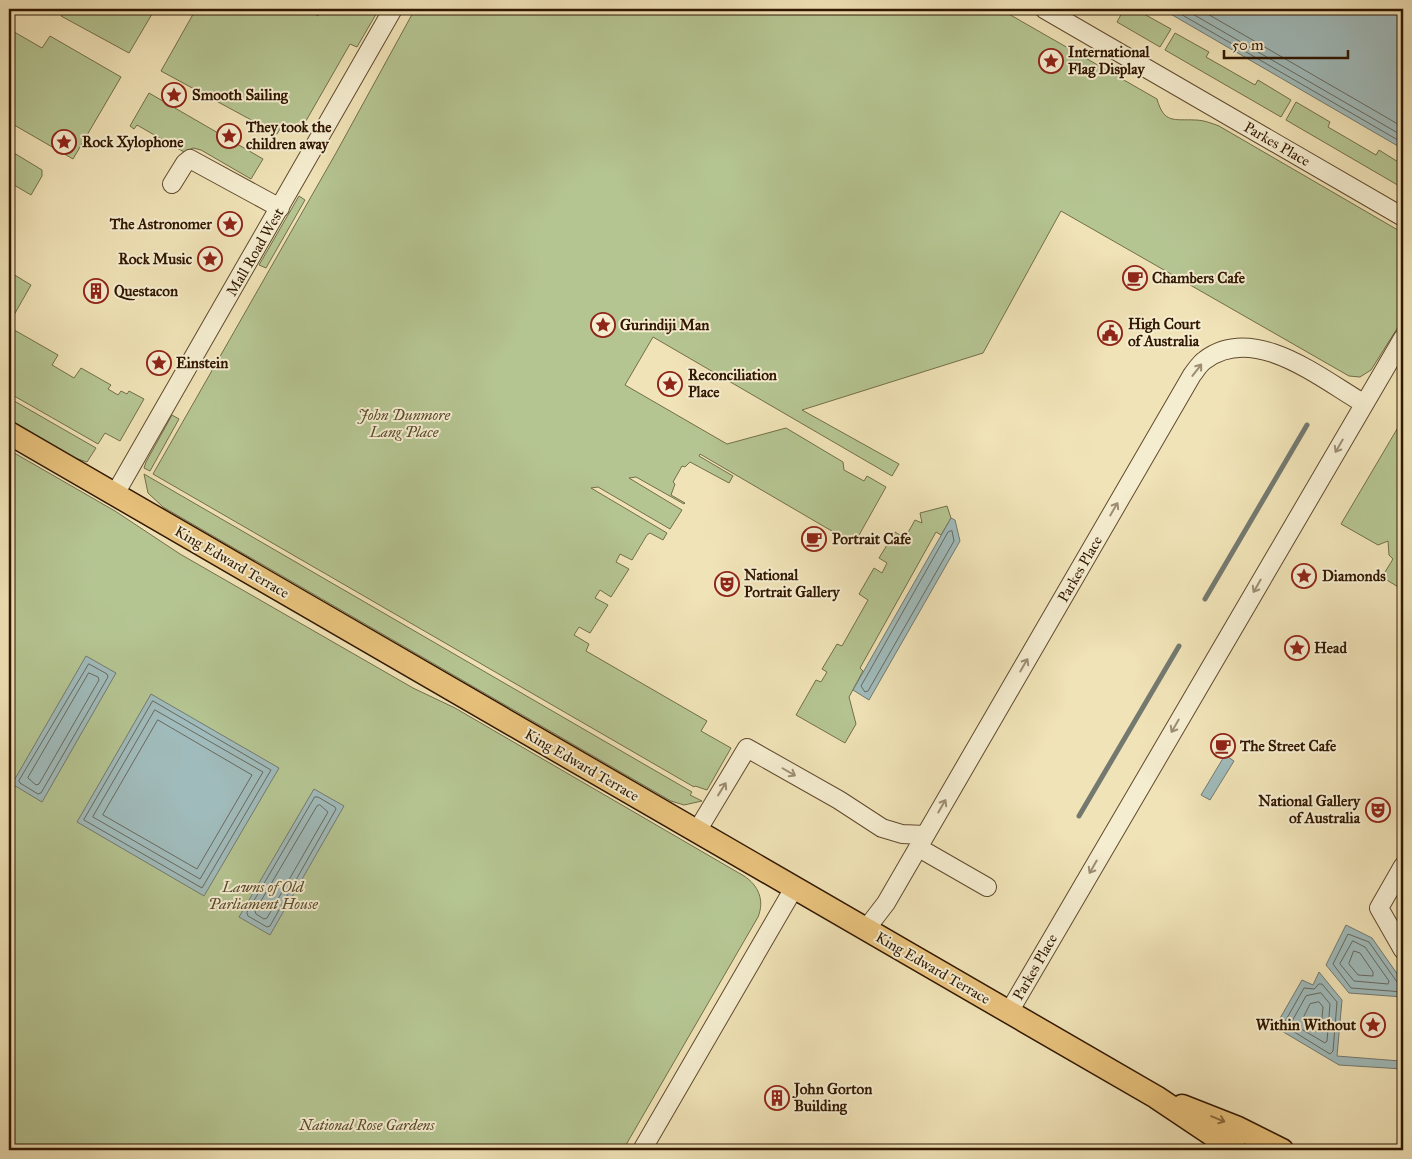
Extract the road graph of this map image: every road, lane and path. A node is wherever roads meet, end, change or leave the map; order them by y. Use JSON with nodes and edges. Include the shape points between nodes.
{"nodes":[{"id":1,"x":393,"y":9,"type":"edge"},
{"id":2,"x":1044,"y":9,"type":"edge"},
{"id":3,"x":172,"y":184,"type":"dead end"},
{"id":4,"x":280,"y":208,"type":"junction"},
{"id":5,"x":1403,"y":218,"type":"edge"},
{"id":6,"x":1403,"y":338,"type":"edge"},
{"id":7,"x":1363,"y":403,"type":"junction"},
{"id":8,"x":9,"y":433,"type":"edge"},
{"id":9,"x":115,"y":494,"type":"junction"},
{"id":10,"x":697,"y":831,"type":"junction"},
{"id":11,"x":922,"y":842,"type":"junction"},
{"id":12,"x":1403,"y":866,"type":"edge"},
{"id":13,"x":987,"y":887,"type":"dead end"},
{"id":14,"x":794,"y":888,"type":"junction"},
{"id":15,"x":886,"y":903,"type":"junction"},
{"id":16,"x":866,"y":929,"type":"junction"},
{"id":17,"x":889,"y":942,"type":"junction"},
{"id":18,"x":1403,"y":950,"type":"edge"},
{"id":19,"x":1009,"y":1012,"type":"junction"},
{"id":20,"x":1156,"y":1097,"type":"junction"},
{"id":21,"x":642,"y":1150,"type":"edge"},
{"id":22,"x":1235,"y":1150,"type":"edge"},
{"id":23,"x":1282,"y":1150,"type":"edge"}],
"edges":[{"from":1,"to":4,"type":"street","name":"Mall Road West"},
{"from":2,"to":5,"type":"street","name":"Parkes Place"},
{"from":3,"to":4,"type":"street","via":[[190,159]]},
{"from":4,"to":9,"type":"street","name":"Mall Road West"},
{"from":6,"to":7,"type":"street","name":"Parkes Place"},
{"from":11,"to":7,"type":"street","name":"Parkes Place","one_way":true,"via":[[1192,375],[1204,360],[1227,349],[1256,347],[1281,356]]},
{"from":7,"to":19,"type":"street","name":"Parkes Place","one_way":true},
{"from":8,"to":9,"type":"main road","name":"King Edward Terrace"},
{"from":9,"to":10,"type":"main road","name":"King Edward Terrace"},
{"from":10,"to":11,"type":"street","one_way":true,"via":[[746,748],[882,828]]},
{"from":10,"to":14,"type":"main road","name":"King Edward Terrace"},
{"from":11,"to":13,"type":"street"},
{"from":11,"to":15,"type":"street","name":"Parkes Place"},
{"from":12,"to":18,"type":"street","via":[[1379,908]]},
{"from":14,"to":16,"type":"main road","name":"King Edward Terrace"},
{"from":14,"to":21,"type":"street"},
{"from":15,"to":16,"type":"street","name":"Parkes Place"},
{"from":15,"to":17,"type":"street"},
{"from":16,"to":17,"type":"main road","name":"King Edward Terrace"},
{"from":17,"to":19,"type":"main road","name":"King Edward Terrace"},
{"from":19,"to":20,"type":"main road","name":"King Edward Terrace"},
{"from":20,"to":22,"type":"main road","name":"King Edward Terrace"},
{"from":20,"to":23,"type":"main road","name":"King Edward Terrace","one_way":true,"via":[[1224,1122]]}]}
